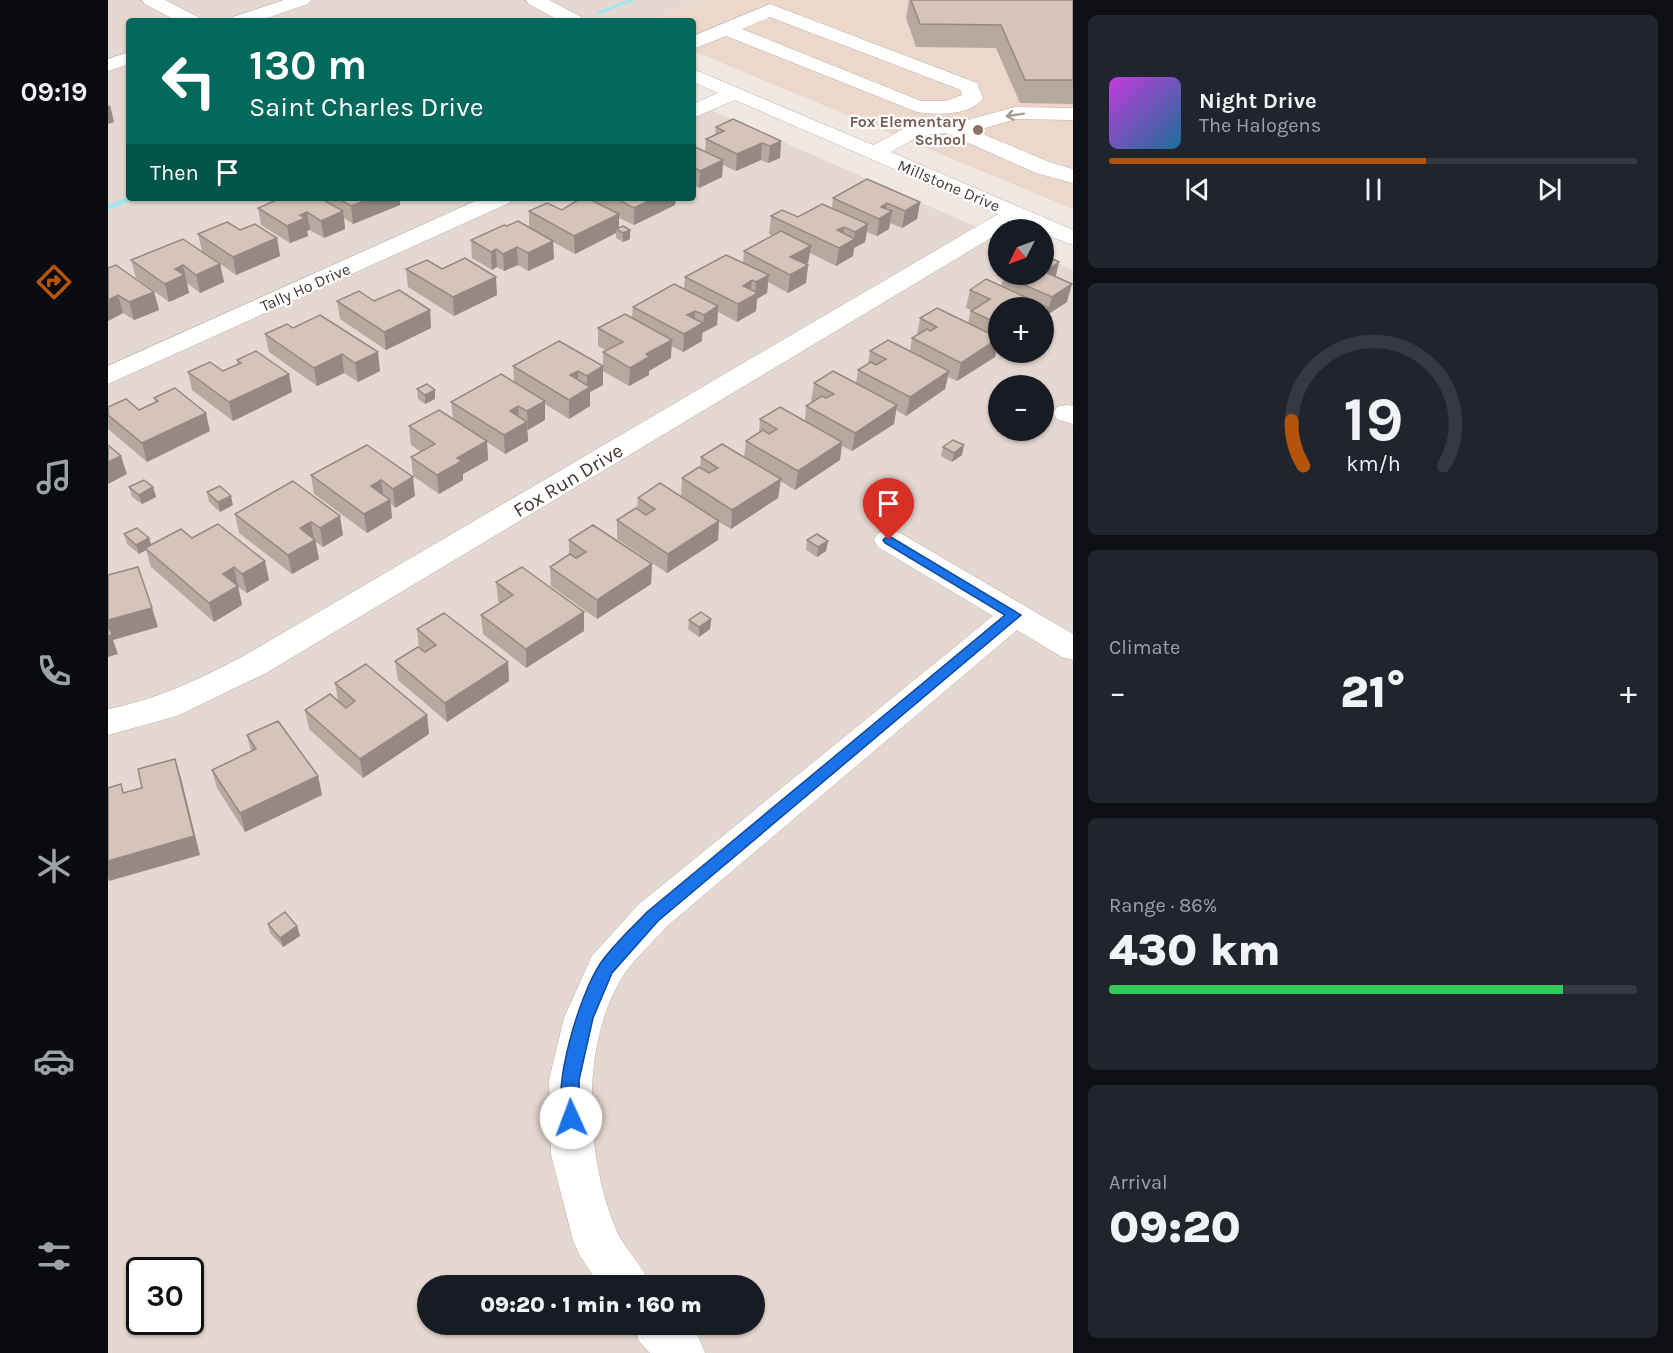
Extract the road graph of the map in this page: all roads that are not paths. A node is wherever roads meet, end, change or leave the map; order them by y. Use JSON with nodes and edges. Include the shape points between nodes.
{"nodes":[{"id":1,"x":151,"y":0,"type":"edge"},
{"id":2,"x":302,"y":0,"type":"edge"},
{"id":3,"x":535,"y":0,"type":"edge"},
{"id":4,"x":185,"y":18,"type":"edge"},
{"id":5,"x":249,"y":18,"type":"edge"},
{"id":6,"x":568,"y":18,"type":"edge"},
{"id":7,"x":726,"y":29,"type":"junction"},
{"id":8,"x":696,"y":42,"type":"edge"},
{"id":9,"x":126,"y":59,"type":"edge"},
{"id":10,"x":108,"y":65,"type":"edge"},
{"id":11,"x":696,"y":76,"type":"edge"},
{"id":12,"x":735,"y":93,"type":"junction"},
{"id":13,"x":696,"y":110,"type":"edge"},
{"id":14,"x":1073,"y":114,"type":"edge"},
{"id":15,"x":949,"y":127,"type":"junction"},
{"id":16,"x":874,"y":153,"type":"junction"},
{"id":17,"x":1073,"y":176,"type":"edge"},
{"id":18,"x":494,"y":201,"type":"edge"},
{"id":19,"x":1017,"y":213,"type":"junction"},
{"id":20,"x":1073,"y":238,"type":"edge"},
{"id":21,"x":108,"y":376,"type":"edge"},
{"id":22,"x":889,"y":540,"type":"dead end"},
{"id":23,"x":1015,"y":615,"type":"junction"},
{"id":24,"x":1073,"y":649,"type":"edge"},
{"id":25,"x":108,"y":722,"type":"edge"},
{"id":26,"x":620,"y":1275,"type":"edge"},
{"id":27,"x":665,"y":1335,"type":"edge"},
{"id":28,"x":681,"y":1353,"type":"edge"}],
"edges":[{"from":1,"to":4,"type":"street"},
{"from":2,"to":5,"type":"street"},
{"from":3,"to":6,"type":"street"},
{"from":7,"to":7,"type":"street","via":[[770,10],[970,87],[973,98],[938,110],[917,106]]},
{"from":7,"to":8,"type":"street"},
{"from":9,"to":10,"type":"street"},
{"from":11,"to":12,"type":"street","name":"Millstone Drive"},
{"from":12,"to":13,"type":"street"},
{"from":12,"to":16,"type":"street","name":"Millstone Drive"},
{"from":14,"to":15,"type":"street","one_way":true,"via":[[1016,113],[969,126]]},
{"from":15,"to":16,"type":"street","via":[[912,132]]},
{"from":15,"to":17,"type":"street","via":[[1044,168]]},
{"from":16,"to":19,"type":"street","name":"Millstone Drive"},
{"from":18,"to":21,"type":"street","name":"Tally Ho Drive"},
{"from":19,"to":20,"type":"street","name":"Millstone Drive"},
{"from":19,"to":25,"type":"street","name":"Fox Run Drive","via":[[254,665],[168,705]]},
{"from":22,"to":23,"type":"street"},
{"from":23,"to":24,"type":"street"},
{"from":23,"to":26,"type":"street","via":[[652,916],[606,968],[584,1018],[570,1080],[573,1155],[596,1240]]},
{"from":27,"to":28,"type":"street"}]}
